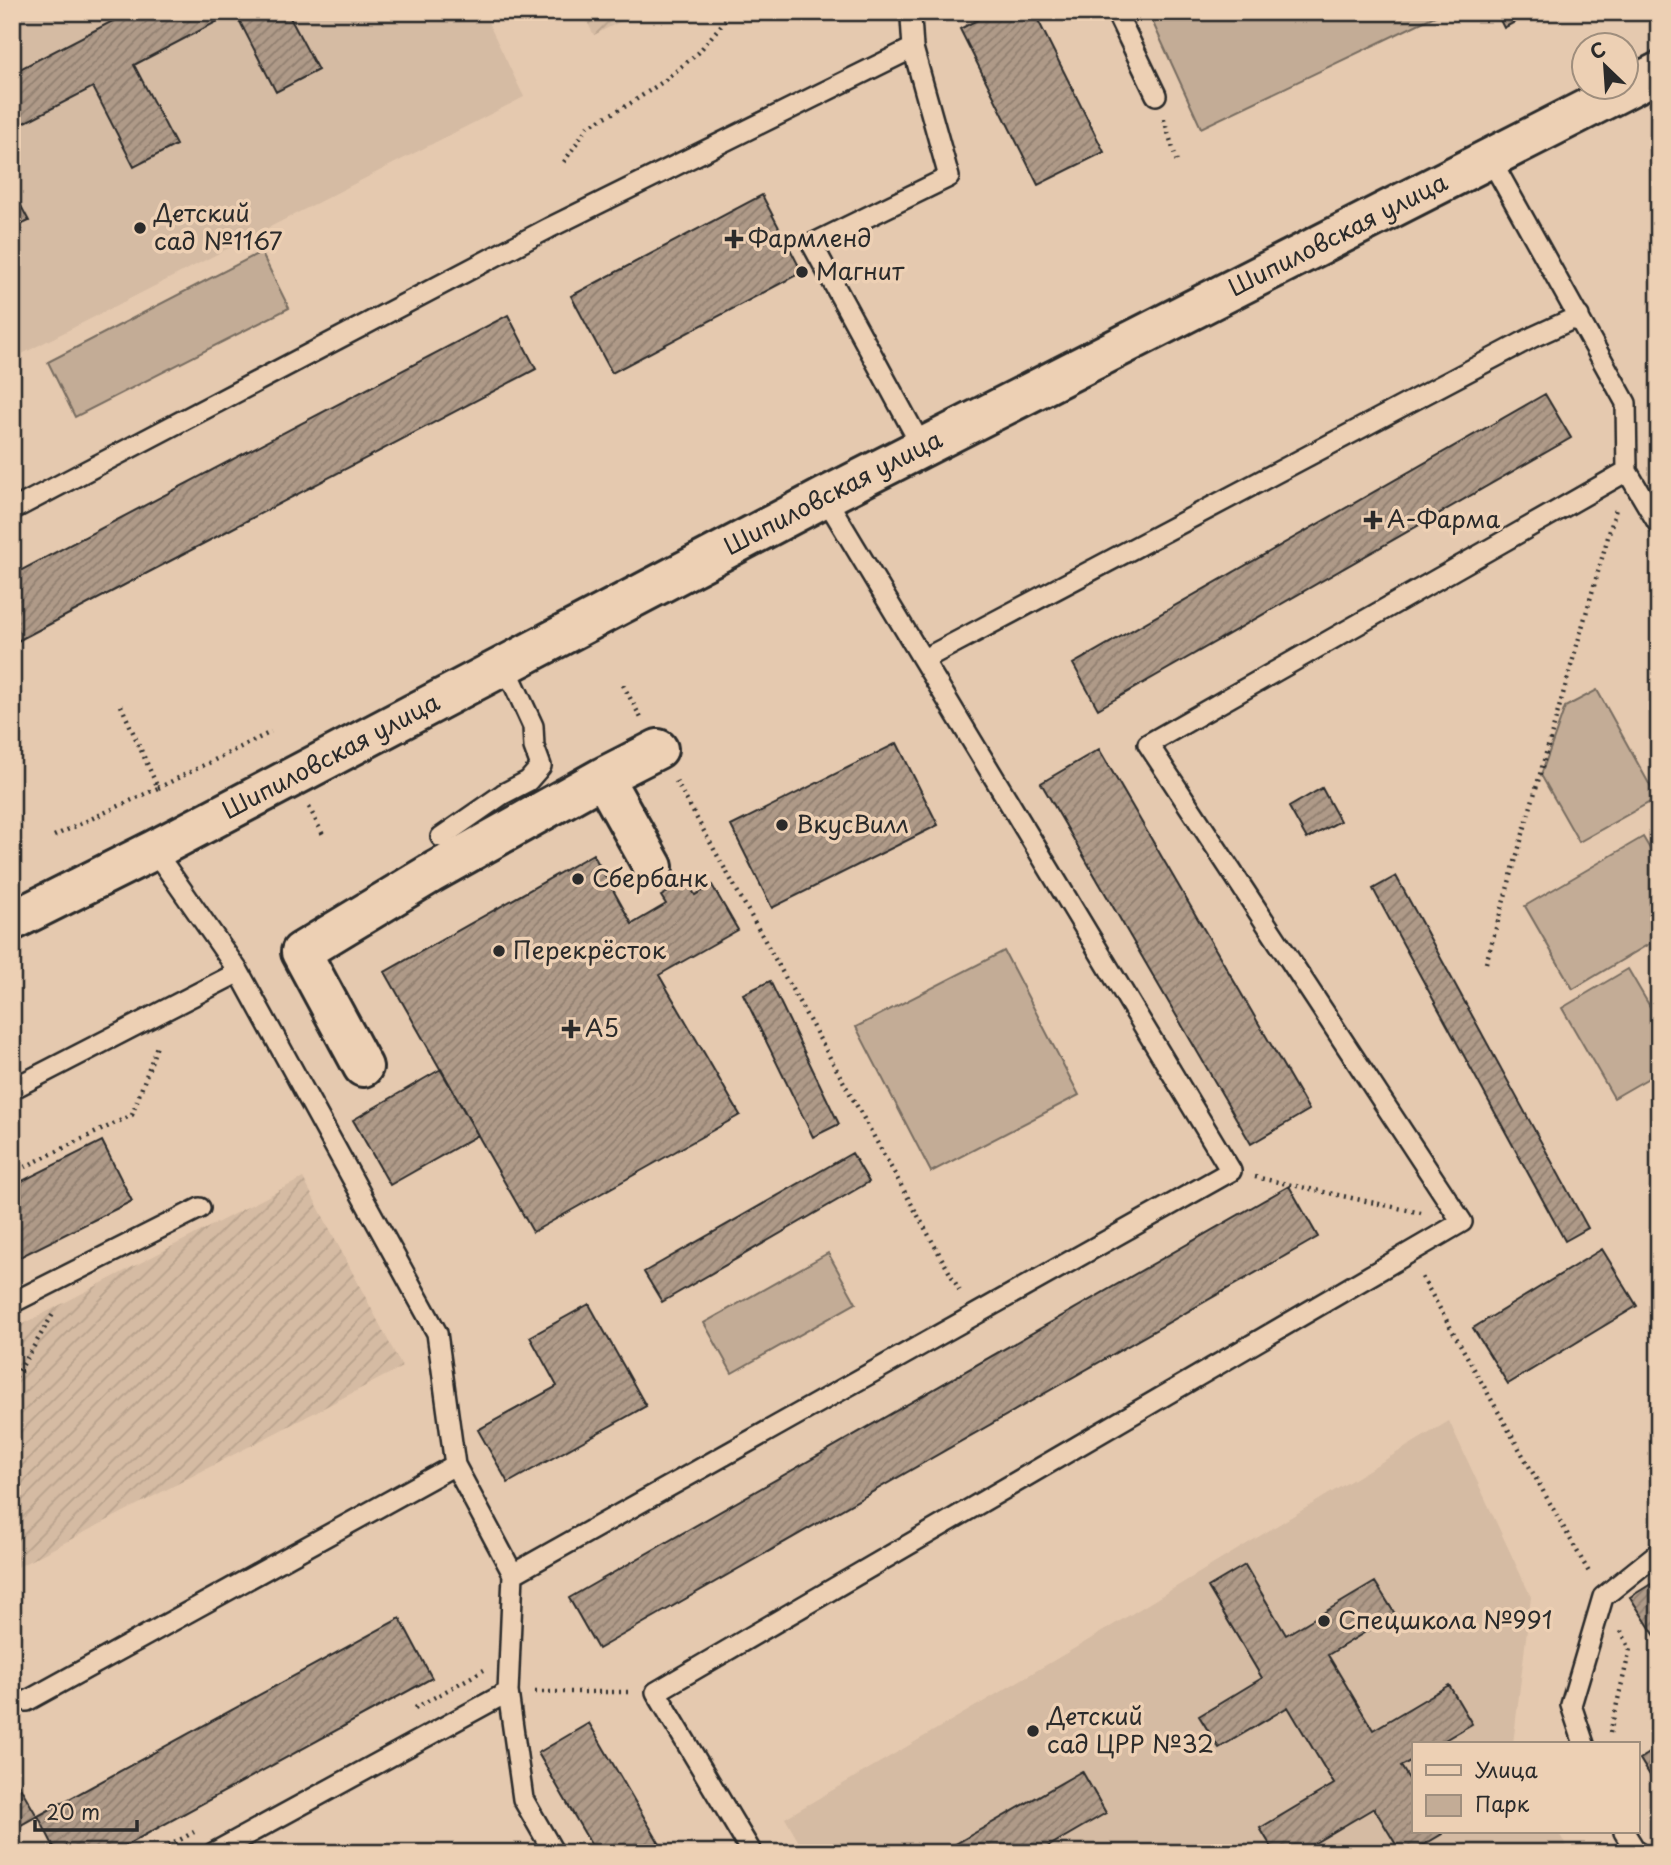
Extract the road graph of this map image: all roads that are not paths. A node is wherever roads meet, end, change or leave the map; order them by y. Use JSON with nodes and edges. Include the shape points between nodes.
{"nodes":[{"id":1,"x":908,"y":12,"type":"edge"},
{"id":2,"x":1116,"y":12,"type":"edge"},
{"id":3,"x":913,"y":48,"type":"junction"},
{"id":4,"x":1659,"y":72,"type":"edge"},
{"id":5,"x":1156,"y":95,"type":"road end"},
{"id":6,"x":1490,"y":158,"type":"junction"},
{"id":7,"x":1579,"y":316,"type":"junction"},
{"id":8,"x":922,"y":447,"type":"junction"},
{"id":9,"x":1626,"y":471,"type":"junction"},
{"id":10,"x":825,"y":497,"type":"junction"},
{"id":11,"x":12,"y":510,"type":"edge"},
{"id":12,"x":1659,"y":525,"type":"edge"},
{"id":13,"x":924,"y":659,"type":"junction"},
{"id":14,"x":505,"y":665,"type":"junction"},
{"id":15,"x":658,"y":749,"type":"road end"},
{"id":16,"x":603,"y":777,"type":"junction"},
{"id":17,"x":441,"y":837,"type":"dead end"},
{"id":18,"x":154,"y":850,"type":"junction"},
{"id":19,"x":653,"y":867,"type":"dead end"},
{"id":20,"x":12,"y":921,"type":"edge"},
{"id":21,"x":239,"y":972,"type":"junction"},
{"id":22,"x":363,"y":1067,"type":"dead end"},
{"id":23,"x":12,"y":1089,"type":"edge"},
{"id":24,"x":200,"y":1208,"type":"dead end"},
{"id":25,"x":12,"y":1303,"type":"edge"},
{"id":26,"x":455,"y":1465,"type":"junction"},
{"id":27,"x":1659,"y":1552,"type":"edge"},
{"id":28,"x":513,"y":1574,"type":"junction"},
{"id":29,"x":508,"y":1692,"type":"junction"},
{"id":30,"x":27,"y":1701,"type":"dead end"},
{"id":31,"x":1583,"y":1742,"type":"edge"},
{"id":32,"x":1625,"y":1834,"type":"edge"},
{"id":33,"x":214,"y":1853,"type":"edge"},
{"id":34,"x":554,"y":1853,"type":"edge"},
{"id":35,"x":752,"y":1853,"type":"edge"},
{"id":36,"x":1637,"y":1853,"type":"edge"}],
"edges":[{"from":1,"to":3,"type":"lane"},
{"from":2,"to":5,"type":"lane"},
{"from":3,"to":8,"type":"lane","via":[[949,177],[812,244]]},
{"from":3,"to":11,"type":"lane","via":[[550,228]]},
{"from":4,"to":6,"type":"main road","name":"Шипиловская улица"},
{"from":6,"to":7,"type":"lane"},
{"from":6,"to":8,"type":"main road","name":"Шипиловская улица"},
{"from":7,"to":9,"type":"lane","via":[[1626,402]]},
{"from":7,"to":13,"type":"lane"},
{"from":8,"to":10,"type":"main road","name":"Шипиловская улица"},
{"from":9,"to":12,"type":"lane"},
{"from":9,"to":35,"type":"lane","via":[[1148,744],[1462,1222],[656,1692]]},
{"from":10,"to":13,"type":"lane"},
{"from":10,"to":14,"type":"main road","name":"Шипиловская улица"},
{"from":13,"to":28,"type":"lane","via":[[1231,1171]]},
{"from":14,"to":17,"type":"lane","via":[[533,726],[541,766],[528,781]]},
{"from":14,"to":18,"type":"main road","name":"Шипиловская улица"},
{"from":15,"to":16,"type":"main road"},
{"from":16,"to":19,"type":"main road"},
{"from":16,"to":22,"type":"main road","via":[[301,951]]},
{"from":18,"to":20,"type":"main road","name":"Шипиловская улица"},
{"from":18,"to":21,"type":"lane"},
{"from":21,"to":23,"type":"lane"},
{"from":21,"to":26,"type":"lane","via":[[437,1333]]},
{"from":24,"to":25,"type":"lane"},
{"from":26,"to":28,"type":"lane"},
{"from":26,"to":30,"type":"lane"},
{"from":27,"to":31,"type":"lane","via":[[1603,1597],[1571,1705]]},
{"from":28,"to":29,"type":"lane"},
{"from":29,"to":33,"type":"lane"},
{"from":29,"to":34,"type":"lane","via":[[523,1798]]},
{"from":32,"to":36,"type":"lane"}]}
